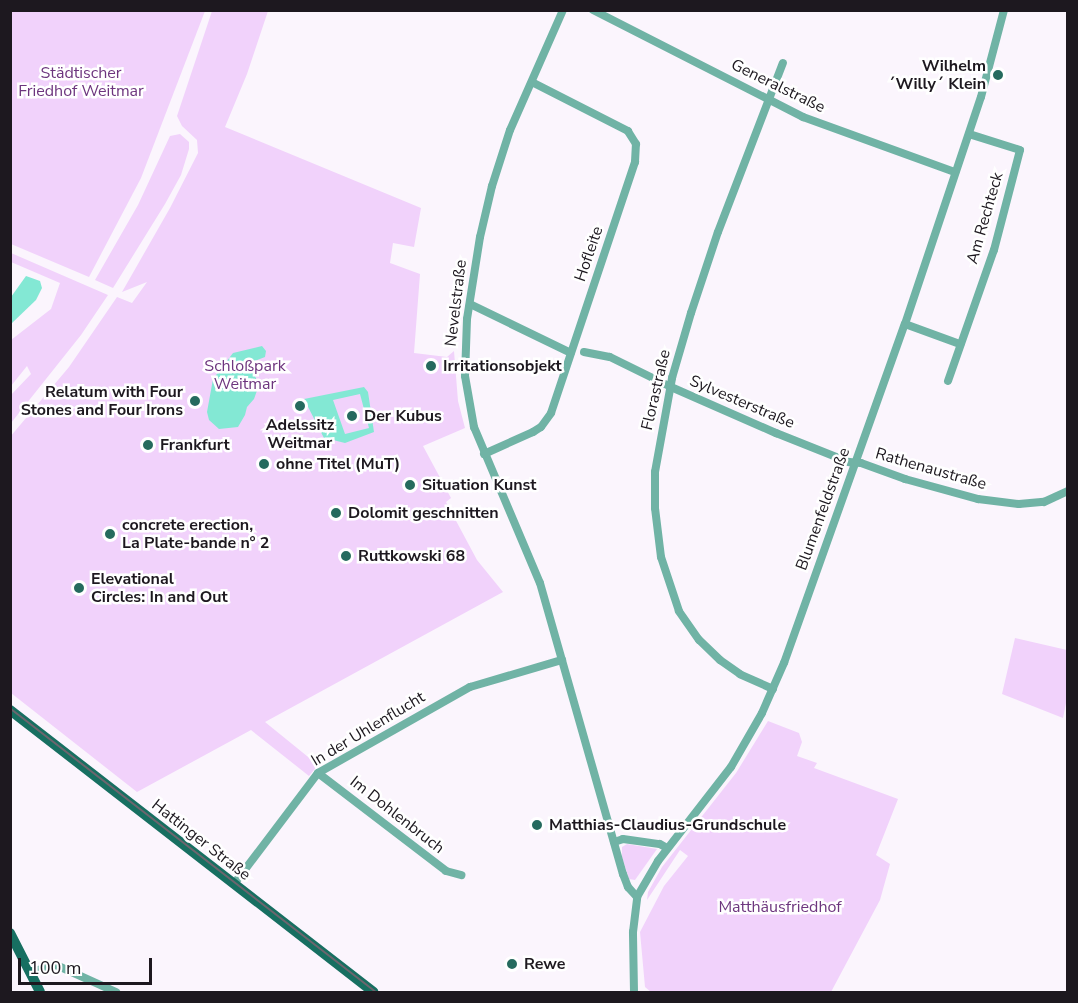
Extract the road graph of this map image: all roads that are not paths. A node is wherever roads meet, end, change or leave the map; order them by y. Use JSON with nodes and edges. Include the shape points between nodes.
{"nodes":[{"id":1,"x":563,"y":10,"type":"edge"},
{"id":2,"x":593,"y":10,"type":"edge"},
{"id":3,"x":1004,"y":10,"type":"edge"},
{"id":4,"x":783,"y":63,"type":"dead end"},
{"id":5,"x":531,"y":82,"type":"junction"},
{"id":6,"x":769,"y":99,"type":"junction"},
{"id":7,"x":969,"y":134,"type":"junction"},
{"id":8,"x":956,"y":172,"type":"junction"},
{"id":9,"x":470,"y":304,"type":"junction"},
{"id":10,"x":905,"y":324,"type":"junction"},
{"id":11,"x":960,"y":344,"type":"junction"},
{"id":12,"x":584,"y":352,"type":"dead end"},
{"id":13,"x":571,"y":353,"type":"junction"},
{"id":14,"x":948,"y":381,"type":"dead end"},
{"id":15,"x":671,"y":387,"type":"junction"},
{"id":16,"x":484,"y":454,"type":"junction"},
{"id":17,"x":856,"y":462,"type":"junction"},
{"id":18,"x":1068,"y":491,"type":"edge"},
{"id":19,"x":562,"y":660,"type":"junction"},
{"id":20,"x":773,"y":689,"type":"junction"},
{"id":21,"x":10,"y":710,"type":"edge"},
{"id":22,"x":318,"y":773,"type":"junction"},
{"id":23,"x":614,"y":842,"type":"junction"},
{"id":24,"x":667,"y":848,"type":"junction"},
{"id":25,"x":461,"y":876,"type":"dead end"},
{"id":26,"x":234,"y":884,"type":"junction"},
{"id":27,"x":638,"y":897,"type":"junction"},
{"id":28,"x":10,"y":933,"type":"edge"},
{"id":29,"x":31,"y":972,"type":"junction"},
{"id":30,"x":40,"y":993,"type":"edge"},
{"id":31,"x":116,"y":993,"type":"edge"},
{"id":32,"x":374,"y":993,"type":"edge"},
{"id":33,"x":634,"y":993,"type":"edge"}],
"edges":[{"from":1,"to":5,"type":"street","name":"Nevelstraße"},
{"from":2,"to":6,"type":"street","name":"Generalstraße"},
{"from":3,"to":7,"type":"street","name":"Blumenfeldstraße"},
{"from":4,"to":6,"type":"street","name":"Florastraße"},
{"from":5,"to":9,"type":"street","name":"Nevelstraße","via":[[498,165],[480,237]]},
{"from":5,"to":13,"type":"street","name":"Hofleite","via":[[622,127],[636,147],[635,162]]},
{"from":6,"to":8,"type":"street","name":"Generalstraße","via":[[812,120]]},
{"from":6,"to":15,"type":"street","name":"Florastraße","via":[[718,232]]},
{"from":7,"to":8,"type":"street","name":"Blumenfeldstraße"},
{"from":7,"to":11,"type":"street","name":"Am Rechteck","via":[[1020,150],[994,250]]},
{"from":8,"to":10,"type":"street","name":"Blumenfeldstraße"},
{"from":9,"to":13,"type":"street"},
{"from":9,"to":16,"type":"street","name":"Nevelstraße","via":[[465,376],[474,427]]},
{"from":10,"to":11,"type":"street"},
{"from":10,"to":17,"type":"street","name":"Blumenfeldstraße"},
{"from":11,"to":14,"type":"street","name":"Am Rechteck"},
{"from":12,"to":15,"type":"street","name":"Sylvesterstraße","via":[[610,357]]},
{"from":13,"to":16,"type":"street","name":"Hofleite","via":[[547,421],[533,432]]},
{"from":15,"to":17,"type":"street","name":"Sylvesterstraße","via":[[776,434]]},
{"from":15,"to":20,"type":"street","name":"Florastraße","via":[[655,472],[657,533],[667,583],[683,618],[709,651],[740,674]]},
{"from":16,"to":19,"type":"street","name":"Nevelstraße","via":[[540,583]]},
{"from":17,"to":18,"type":"street","name":"Rathenaustraße","via":[[990,501],[1036,503]]},
{"from":17,"to":20,"type":"street","name":"Blumenfeldstraße"},
{"from":19,"to":22,"type":"street","name":"In der Uhlenflucht","via":[[470,687]]},
{"from":19,"to":23,"type":"street","name":"Nevelstraße"},
{"from":20,"to":24,"type":"street","name":"Blumenfeldstraße","via":[[731,767]]},
{"from":21,"to":26,"type":"main road","name":"Hattinger Straße"},
{"from":22,"to":25,"type":"street","name":"Im Dohlenbruch","via":[[446,871]]},
{"from":22,"to":26,"type":"street","name":"In der Uhlenflucht"},
{"from":23,"to":24,"type":"street","via":[[651,842]]},
{"from":23,"to":27,"type":"street","name":"Nevelstraße","via":[[628,887]]},
{"from":24,"to":27,"type":"street","name":"Blumenfeldstraße"},
{"from":26,"to":32,"type":"main road","name":"Hattinger Straße"},
{"from":27,"to":33,"type":"street","name":"Blumenfeldstraße","via":[[633,932]]},
{"from":28,"to":29,"type":"main road"},
{"from":29,"to":30,"type":"main road"},
{"from":29,"to":31,"type":"street","via":[[56,965]]}]}
